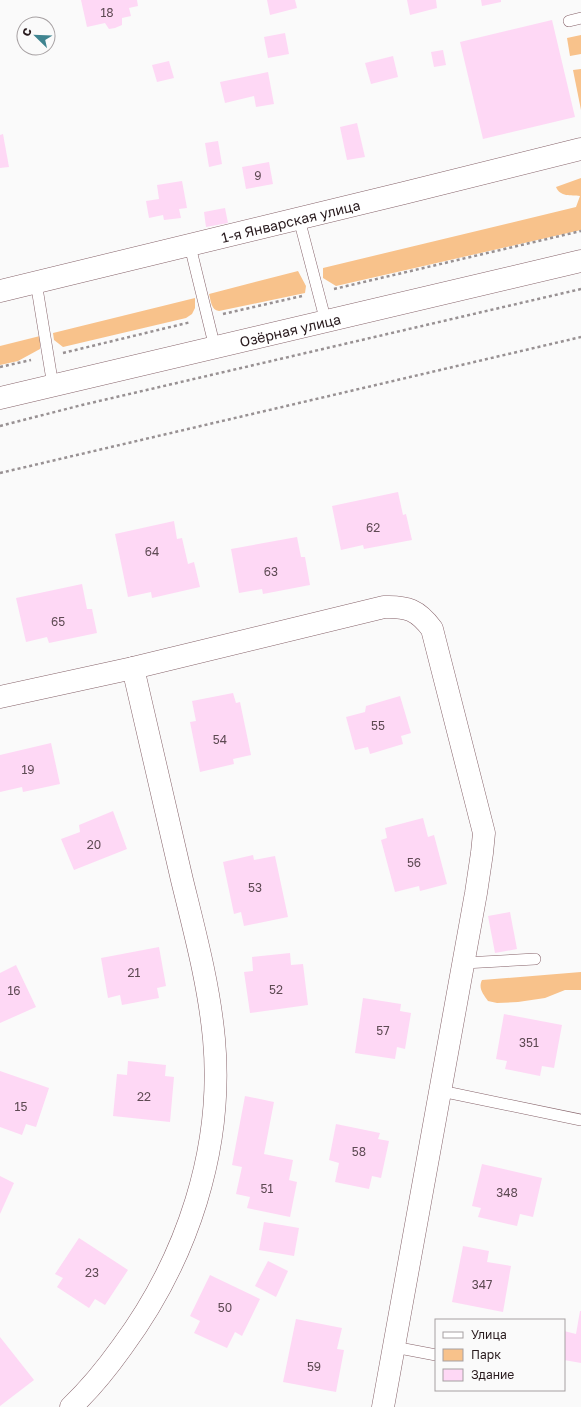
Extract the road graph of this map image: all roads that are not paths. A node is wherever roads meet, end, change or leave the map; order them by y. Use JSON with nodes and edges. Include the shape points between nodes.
{"nodes":[{"id":1,"x":581,"y":18,"type":"edge"},
{"id":2,"x":569,"y":21,"type":"dead end"},
{"id":3,"x":581,"y":149,"type":"edge"},
{"id":4,"x":299,"y":219,"type":"junction"},
{"id":5,"x":190,"y":246,"type":"junction"},
{"id":6,"x":581,"y":261,"type":"edge"},
{"id":7,"x":36,"y":282,"type":"junction"},
{"id":8,"x":0,"y":291,"type":"edge"},
{"id":9,"x":326,"y":322,"type":"junction"},
{"id":10,"x":215,"y":348,"type":"junction"},
{"id":11,"x":53,"y":386,"type":"junction"},
{"id":12,"x":0,"y":398,"type":"edge"},
{"id":13,"x":133,"y":668,"type":"junction"},
{"id":14,"x":0,"y":697,"type":"edge"},
{"id":15,"x":535,"y":959,"type":"dead end"},
{"id":16,"x":464,"y":963,"type":"junction"},
{"id":17,"x":440,"y":1091,"type":"junction"},
{"id":18,"x":581,"y":1120,"type":"edge"},
{"id":19,"x":394,"y":1347,"type":"junction"},
{"id":20,"x":435,"y":1355,"type":"edge"},
{"id":21,"x":71,"y":1407,"type":"edge"},
{"id":22,"x":383,"y":1407,"type":"edge"}],
"edges":[{"from":1,"to":2,"type":"lane"},
{"from":3,"to":4,"type":"street","name":"1-я Январская улица"},
{"from":4,"to":5,"type":"street","name":"1-я Январская улица"},
{"from":4,"to":9,"type":"lane"},
{"from":5,"to":7,"type":"street","name":"1-я Январская улица"},
{"from":5,"to":10,"type":"lane"},
{"from":6,"to":9,"type":"street","name":"Озёрная улица"},
{"from":7,"to":8,"type":"street","name":"1-я Январская улица"},
{"from":7,"to":11,"type":"lane"},
{"from":9,"to":10,"type":"street","name":"Озёрная улица"},
{"from":10,"to":11,"type":"street","name":"Озёрная улица"},
{"from":11,"to":12,"type":"street","name":"Озёрная улица"},
{"from":13,"to":14,"type":"street"},
{"from":13,"to":16,"type":"street","via":[[384,607],[396,606],[423,617],[432,629],[484,833]]},
{"from":13,"to":21,"type":"street","via":[[207,985],[214,1040],[215,1092],[202,1179],[181,1246],[162,1284],[131,1335],[105,1371]]},
{"from":15,"to":16,"type":"lane"},
{"from":16,"to":17,"type":"street"},
{"from":17,"to":18,"type":"lane"},
{"from":17,"to":19,"type":"street"},
{"from":19,"to":20,"type":"lane"},
{"from":19,"to":22,"type":"street"}]}
